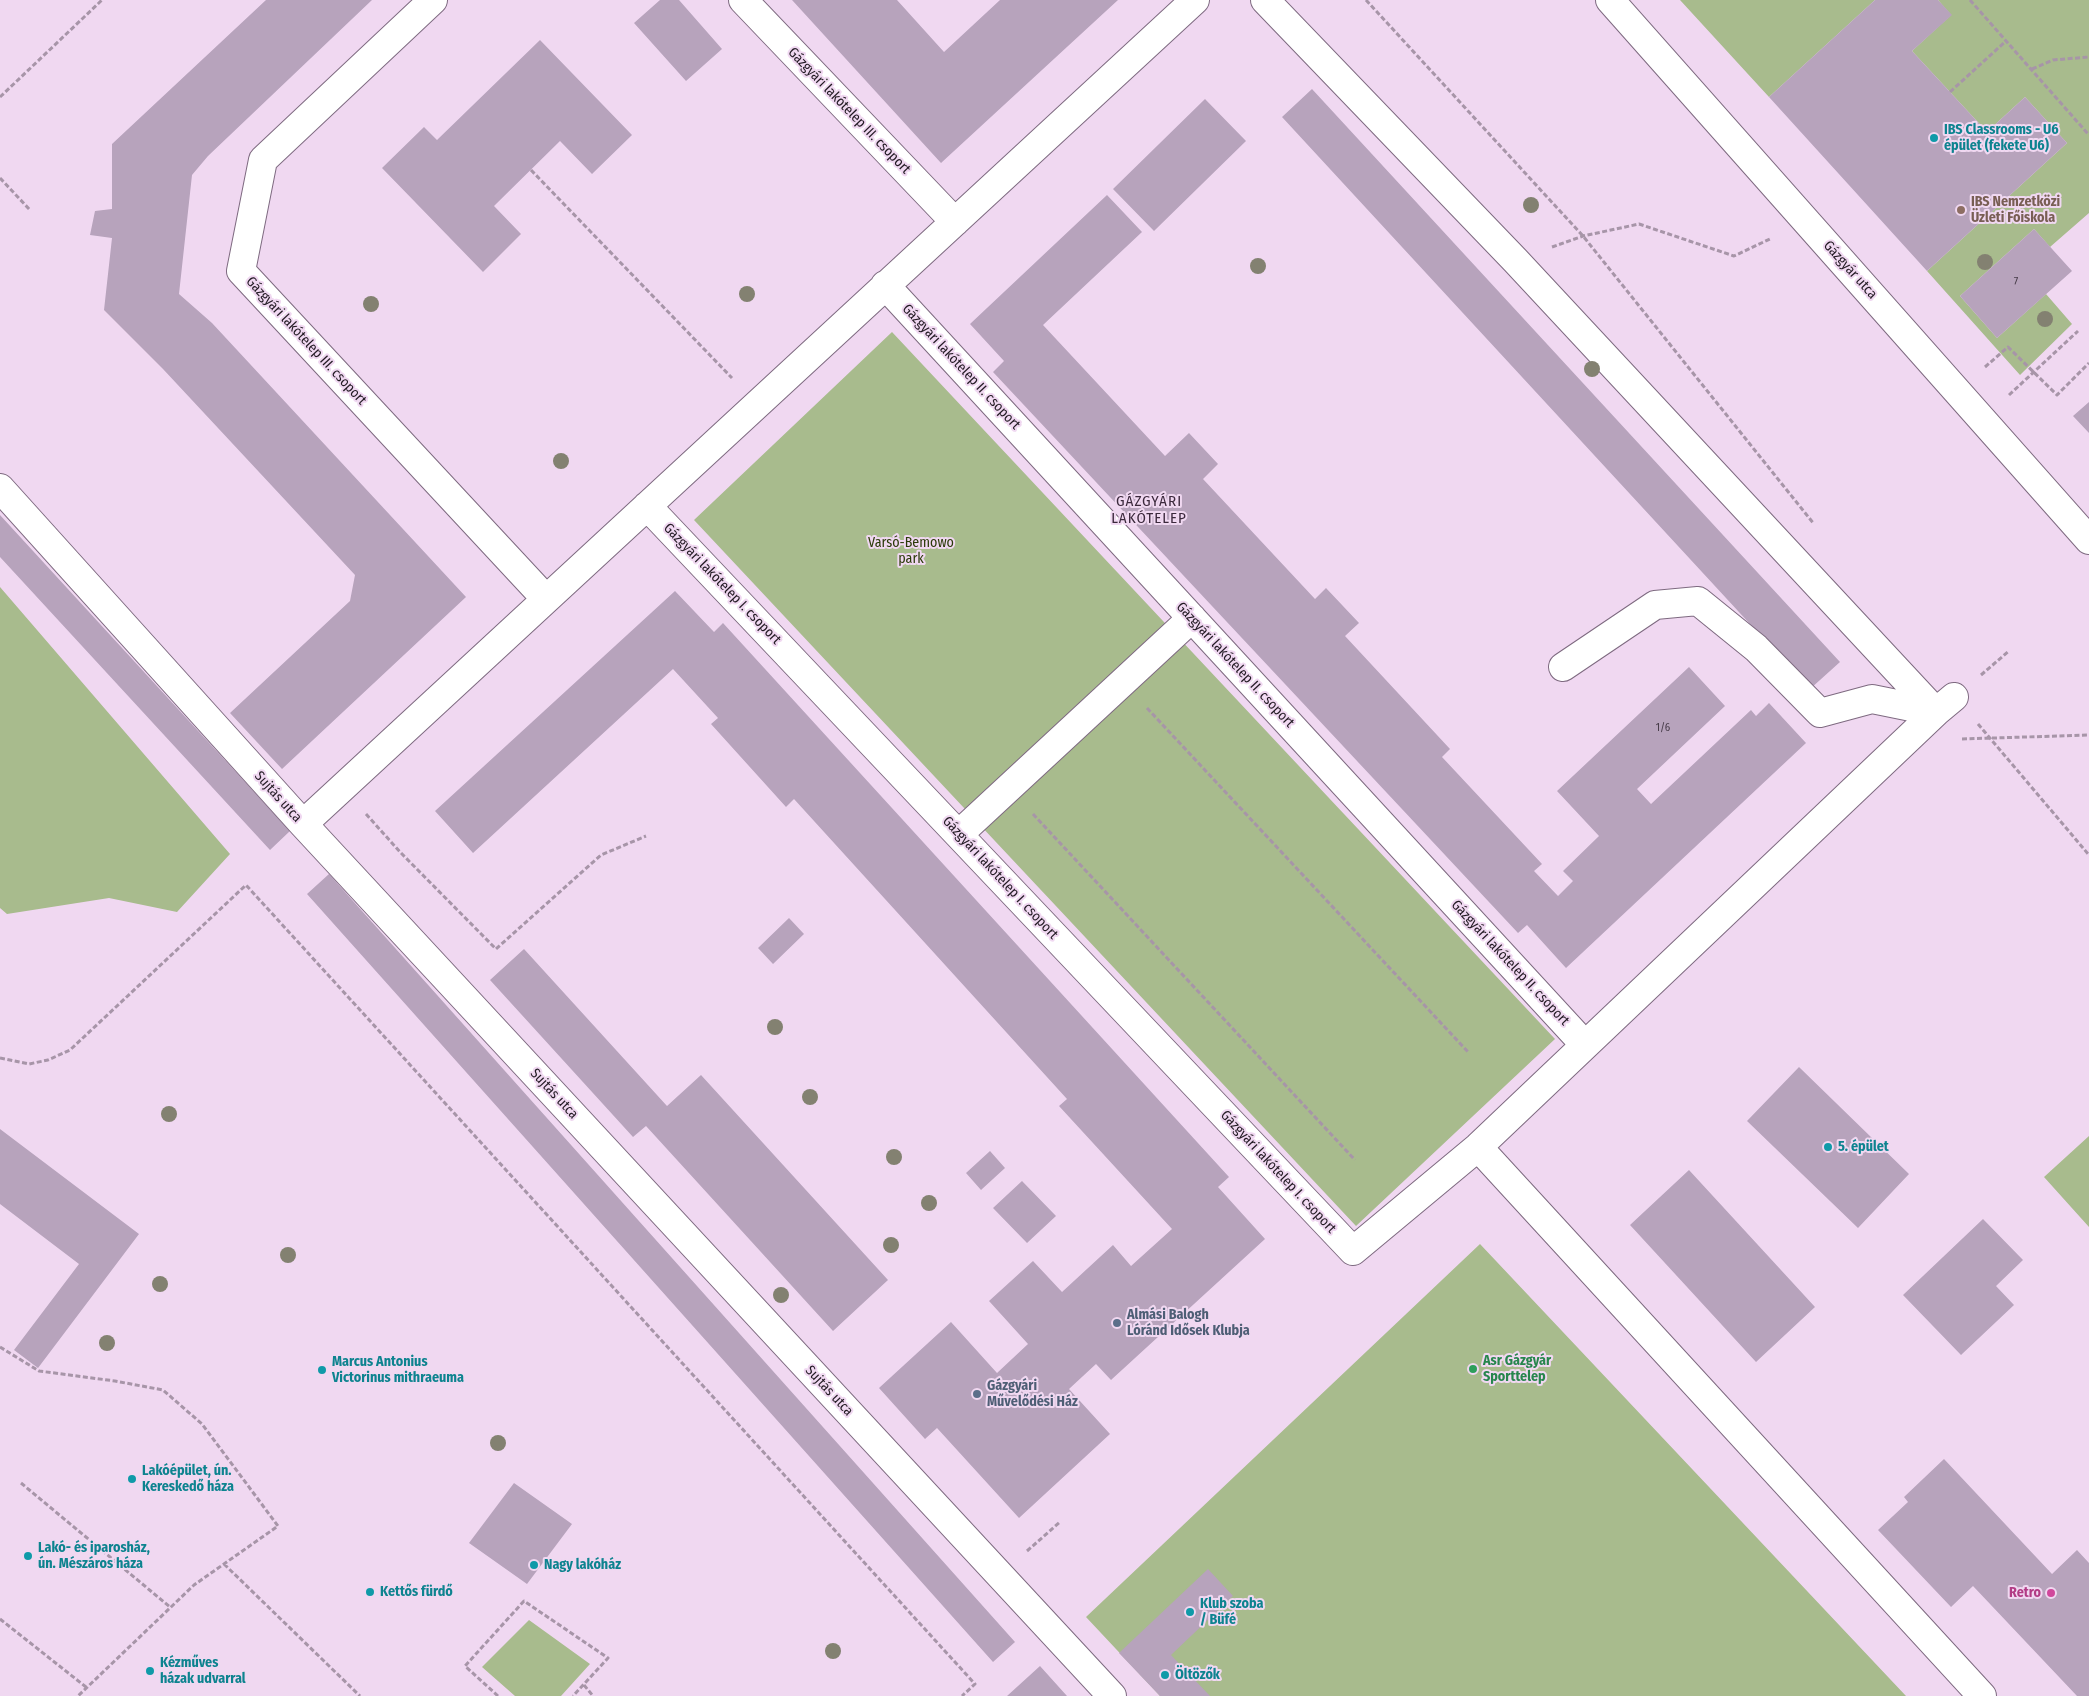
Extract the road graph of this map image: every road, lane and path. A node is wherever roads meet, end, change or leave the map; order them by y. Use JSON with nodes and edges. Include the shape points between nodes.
{"nodes":[{"id":1,"x":102,"y":0,"type":"edge"},
{"id":2,"x":433,"y":0,"type":"edge"},
{"id":3,"x":743,"y":0,"type":"edge"},
{"id":4,"x":1194,"y":0,"type":"edge"},
{"id":5,"x":1265,"y":0,"type":"edge"},
{"id":6,"x":1366,"y":0,"type":"edge"},
{"id":7,"x":1610,"y":0,"type":"edge"},
{"id":8,"x":1970,"y":0,"type":"edge"},
{"id":9,"x":2006,"y":41,"type":"junction"},
{"id":10,"x":2089,"y":57,"type":"edge"},
{"id":11,"x":2031,"y":69,"type":"junction"},
{"id":12,"x":1950,"y":92,"type":"dead end"},
{"id":13,"x":0,"y":97,"type":"edge"},
{"id":14,"x":2089,"y":134,"type":"edge"},
{"id":15,"x":531,"y":170,"type":"dead end"},
{"id":16,"x":0,"y":178,"type":"edge"},
{"id":17,"x":30,"y":210,"type":"dead end"},
{"id":18,"x":955,"y":222,"type":"junction"},
{"id":19,"x":1807,"y":222,"type":"junction"},
{"id":20,"x":1582,"y":236,"type":"junction"},
{"id":21,"x":1515,"y":260,"type":"junction"},
{"id":22,"x":885,"y":285,"type":"junction"},
{"id":23,"x":2078,"y":331,"type":"dead end"},
{"id":24,"x":2089,"y":364,"type":"edge"},
{"id":25,"x":2033,"y":373,"type":"junction"},
{"id":26,"x":1957,"y":392,"type":"junction"},
{"id":27,"x":2003,"y":400,"type":"dead end"},
{"id":28,"x":757,"y":404,"type":"junction"},
{"id":29,"x":0,"y":488,"type":"edge"},
{"id":30,"x":647,"y":506,"type":"junction"},
{"id":31,"x":1818,"y":528,"type":"dead end"},
{"id":32,"x":2089,"y":540,"type":"edge"},
{"id":33,"x":546,"y":599,"type":"junction"},
{"id":34,"x":1192,"y":618,"type":"junction"},
{"id":35,"x":1563,"y":666,"type":"dead end"},
{"id":36,"x":1123,"y":682,"type":"junction"},
{"id":37,"x":1945,"y":705,"type":"junction"},
{"id":38,"x":2089,"y":734,"type":"edge"},
{"id":39,"x":1990,"y":738,"type":"junction"},
{"id":40,"x":342,"y":788,"type":"junction"},
{"id":41,"x":1008,"y":788,"type":"junction"},
{"id":42,"x":303,"y":824,"type":"junction"},
{"id":43,"x":959,"y":834,"type":"junction"},
{"id":44,"x":646,"y":836,"type":"dead end"},
{"id":45,"x":2089,"y":855,"type":"edge"},
{"id":46,"x":1585,"y":1046,"type":"junction"},
{"id":47,"x":1469,"y":1053,"type":"dead end"},
{"id":48,"x":0,"y":1058,"type":"edge"},
{"id":49,"x":1478,"y":1147,"type":"junction"},
{"id":50,"x":1355,"y":1160,"type":"dead end"},
{"id":51,"x":0,"y":1347,"type":"edge"},
{"id":52,"x":21,"y":1483,"type":"dead end"},
{"id":53,"x":1060,"y":1522,"type":"dead end"},
{"id":54,"x":224,"y":1564,"type":"junction"},
{"id":55,"x":1001,"y":1576,"type":"junction"},
{"id":56,"x":170,"y":1607,"type":"junction"},
{"id":57,"x":0,"y":1619,"type":"edge"},
{"id":58,"x":584,"y":1685,"type":"junction"},
{"id":59,"x":86,"y":1687,"type":"junction"},
{"id":60,"x":78,"y":1696,"type":"edge"},
{"id":61,"x":360,"y":1696,"type":"edge"},
{"id":62,"x":498,"y":1696,"type":"edge"},
{"id":63,"x":573,"y":1696,"type":"edge"},
{"id":64,"x":593,"y":1696,"type":"edge"},
{"id":65,"x":962,"y":1696,"type":"edge"},
{"id":66,"x":1112,"y":1696,"type":"edge"},
{"id":67,"x":1982,"y":1696,"type":"edge"}],
"edges":[{"from":1,"to":13,"type":"path"},
{"from":2,"to":33,"type":"street","name":"Gázgyári lakótelep III. csoport","via":[[264,160],[241,271]]},
{"from":3,"to":18,"type":"street","name":"Gázgyári lakótelep III. csoport"},
{"from":4,"to":18,"type":"street"},
{"from":5,"to":21,"type":"street"},
{"from":6,"to":20,"type":"path"},
{"from":7,"to":19,"type":"street","name":"Gázgyár utca"},
{"from":8,"to":9,"type":"path"},
{"from":9,"to":11,"type":"path"},
{"from":9,"to":12,"type":"path"},
{"from":10,"to":11,"type":"path","via":[[2054,60]]},
{"from":11,"to":14,"type":"path"},
{"from":15,"to":28,"type":"path"},
{"from":16,"to":17,"type":"path"},
{"from":18,"to":22,"type":"street"},
{"from":19,"to":20,"type":"path","via":[[1734,256],[1640,224]]},
{"from":19,"to":26,"type":"street","name":"Gázgyár utca"},
{"from":20,"to":21,"type":"path"},
{"from":20,"to":31,"type":"path"},
{"from":21,"to":37,"type":"street"},
{"from":22,"to":28,"type":"street"},
{"from":22,"to":34,"type":"street","name":"Gázgyári lakótelep II. csoport"},
{"from":23,"to":25,"type":"path"},
{"from":24,"to":25,"type":"path","via":[[2057,395]]},
{"from":25,"to":26,"type":"path","via":[[2008,347]]},
{"from":25,"to":27,"type":"path"},
{"from":26,"to":32,"type":"street","name":"Gázgyár utca"},
{"from":28,"to":30,"type":"street"},
{"from":29,"to":42,"type":"street","name":"Sujtás utca"},
{"from":30,"to":33,"type":"street"},
{"from":30,"to":43,"type":"street","name":"Gázgyári lakótelep I. csoport"},
{"from":33,"to":40,"type":"street"},
{"from":34,"to":36,"type":"street"},
{"from":34,"to":46,"type":"street","name":"Gázgyári lakótelep II. csoport"},
{"from":35,"to":37,"type":"street","via":[[1655,605],[1698,601],[1756,648],[1820,713],[1872,698]]},
{"from":36,"to":41,"type":"street"},
{"from":36,"to":47,"type":"path"},
{"from":37,"to":39,"type":"path"},
{"from":37,"to":39,"type":"path","via":[[1959,739]]},
{"from":37,"to":46,"type":"street"},
{"from":38,"to":39,"type":"path"},
{"from":39,"to":45,"type":"path"},
{"from":40,"to":42,"type":"street"},
{"from":40,"to":44,"type":"path","via":[[496,949],[601,855]]},
{"from":41,"to":43,"type":"street"},
{"from":41,"to":50,"type":"path"},
{"from":42,"to":55,"type":"street","name":"Sujtás utca"},
{"from":43,"to":49,"type":"street","name":"Gázgyári lakótelep I. csoport","via":[[1353,1251]]},
{"from":46,"to":49,"type":"street"},
{"from":48,"to":65,"type":"path","via":[[29,1064],[70,1050],[246,885],[975,1684]]},
{"from":49,"to":67,"type":"street"},
{"from":51,"to":54,"type":"path","via":[[40,1371],[163,1390],[202,1424],[278,1526]]},
{"from":52,"to":56,"type":"path"},
{"from":53,"to":55,"type":"path"},
{"from":54,"to":56,"type":"path"},
{"from":54,"to":61,"type":"path"},
{"from":55,"to":66,"type":"street","name":"Sujtás utca"},
{"from":56,"to":59,"type":"path"},
{"from":57,"to":59,"type":"path"},
{"from":58,"to":62,"type":"path","via":[[608,1658],[524,1601],[466,1666]]},
{"from":58,"to":63,"type":"path"},
{"from":58,"to":64,"type":"path"},
{"from":59,"to":60,"type":"path"}]}
